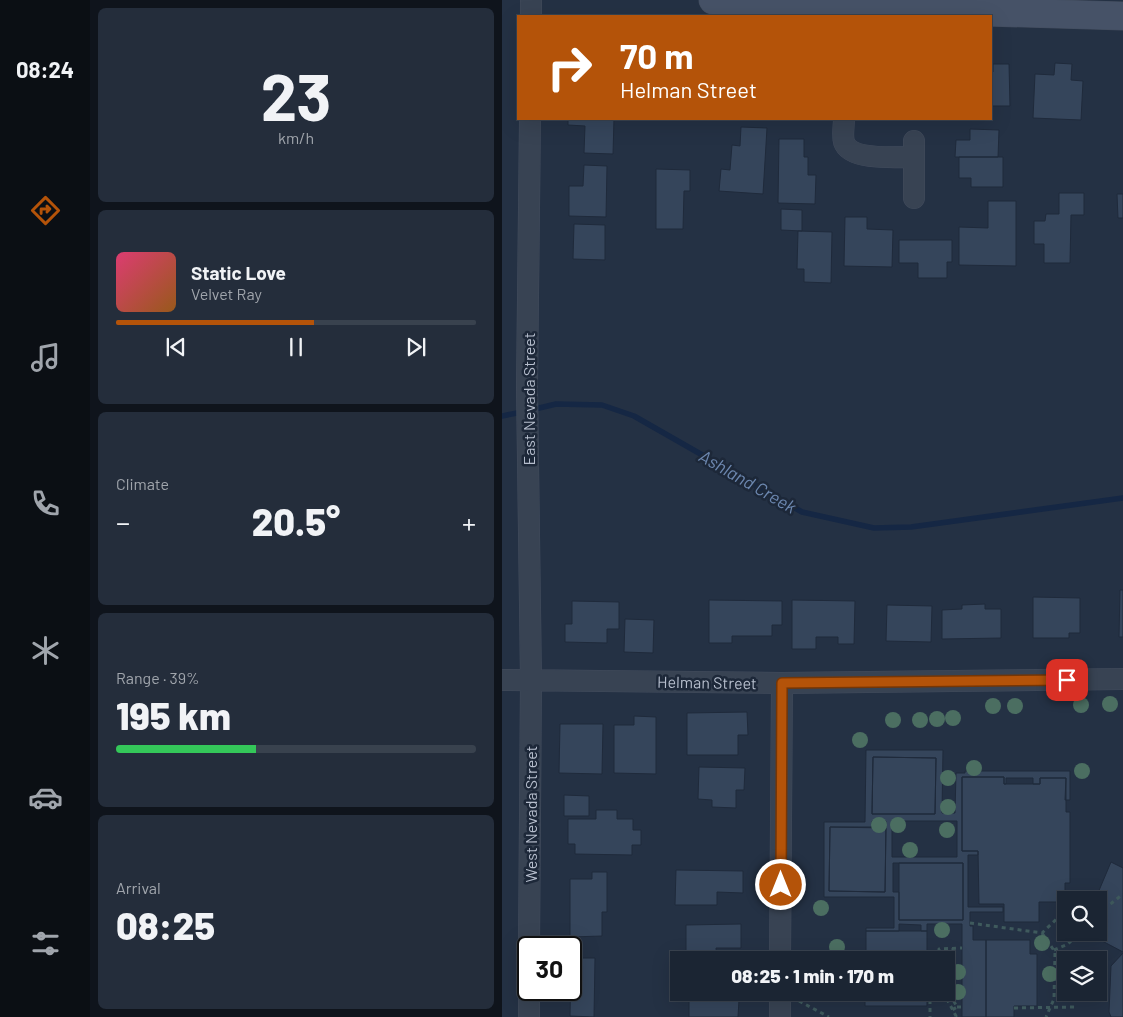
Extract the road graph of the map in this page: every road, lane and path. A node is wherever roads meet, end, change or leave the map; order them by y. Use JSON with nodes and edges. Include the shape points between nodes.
{"nodes":[{"id":1,"x":531,"y":0,"type":"edge"},
{"id":2,"x":713,"y":0,"type":"edge"},
{"id":3,"x":842,"y":11,"type":"edge"},
{"id":4,"x":531,"y":15,"type":"edge"},
{"id":5,"x":1122,"y":16,"type":"edge"},
{"id":6,"x":530,"y":120,"type":"edge"},
{"id":7,"x":844,"y":120,"type":"edge"},
{"id":8,"x":914,"y":198,"type":"dead end"},
{"id":9,"x":1122,"y":679,"type":"edge"},
{"id":10,"x":502,"y":680,"type":"edge"},
{"id":11,"x":531,"y":680,"type":"junction"},
{"id":12,"x":782,"y":683,"type":"junction"},
{"id":13,"x":1122,"y":894,"type":"edge"},
{"id":14,"x":1107,"y":905,"type":"edge"},
{"id":15,"x":1057,"y":919,"type":"edge"},
{"id":16,"x":970,"y":923,"type":"dead end"},
{"id":17,"x":1042,"y":933,"type":"junction"},
{"id":18,"x":530,"y":936,"type":"edge"},
{"id":19,"x":1071,"y":941,"type":"edge"},
{"id":20,"x":953,"y":948,"type":"junction"},
{"id":21,"x":962,"y":948,"type":"dead end"},
{"id":22,"x":1054,"y":950,"type":"junction"},
{"id":23,"x":780,"y":951,"type":"edge"},
{"id":24,"x":939,"y":951,"type":"edge"},
{"id":25,"x":953,"y":951,"type":"edge"},
{"id":26,"x":529,"y":1001,"type":"edge"},
{"id":27,"x":788,"y":1001,"type":"edge"},
{"id":28,"x":798,"y":1001,"type":"edge"},
{"id":29,"x":930,"y":1001,"type":"edge"},
{"id":30,"x":948,"y":1001,"type":"edge"},
{"id":31,"x":954,"y":1001,"type":"edge"},
{"id":32,"x":957,"y":1007,"type":"junction"},
{"id":33,"x":962,"y":1007,"type":"dead end"},
{"id":34,"x":1077,"y":1007,"type":"dead end"},
{"id":35,"x":1014,"y":1008,"type":"dead end"},
{"id":36,"x":1051,"y":1008,"type":"junction"},
{"id":37,"x":952,"y":1010,"type":"junction"},
{"id":38,"x":529,"y":1017,"type":"edge"},
{"id":39,"x":780,"y":1017,"type":"edge"},
{"id":40,"x":829,"y":1017,"type":"edge"},
{"id":41,"x":930,"y":1017,"type":"edge"},
{"id":42,"x":956,"y":1017,"type":"edge"},
{"id":43,"x":1046,"y":1017,"type":"edge"}],
"edges":[{"from":1,"to":4,"type":"street"},
{"from":2,"to":3,"type":"street"},
{"from":3,"to":5,"type":"street","via":[[888,9]]},
{"from":6,"to":11,"type":"street","name":"East Nevada Street","via":[[527,387]]},
{"from":7,"to":8,"type":"street","via":[[844,143],[856,153],[870,156],[914,149]]},
{"from":9,"to":12,"type":"street","name":"Helman Street"},
{"from":10,"to":11,"type":"street","name":"Helman Street"},
{"from":11,"to":12,"type":"street","name":"Helman Street"},
{"from":11,"to":18,"type":"street","name":"West Nevada Street"},
{"from":12,"to":23,"type":"street"},
{"from":13,"to":14,"type":"path"},
{"from":15,"to":17,"type":"path"},
{"from":16,"to":17,"type":"path"},
{"from":17,"to":22,"type":"path"},
{"from":19,"to":22,"type":"path"},
{"from":20,"to":21,"type":"path"},
{"from":20,"to":24,"type":"path"},
{"from":20,"to":25,"type":"path"},
{"from":22,"to":36,"type":"path","via":[[1055,991]]},
{"from":26,"to":38,"type":"street"},
{"from":27,"to":39,"type":"street"},
{"from":28,"to":40,"type":"path"},
{"from":29,"to":41,"type":"path"},
{"from":30,"to":37,"type":"path"},
{"from":31,"to":32,"type":"path"},
{"from":32,"to":33,"type":"path"},
{"from":32,"to":37,"type":"path"},
{"from":34,"to":36,"type":"path"},
{"from":35,"to":36,"type":"path"},
{"from":36,"to":43,"type":"path"},
{"from":37,"to":42,"type":"path"}]}
